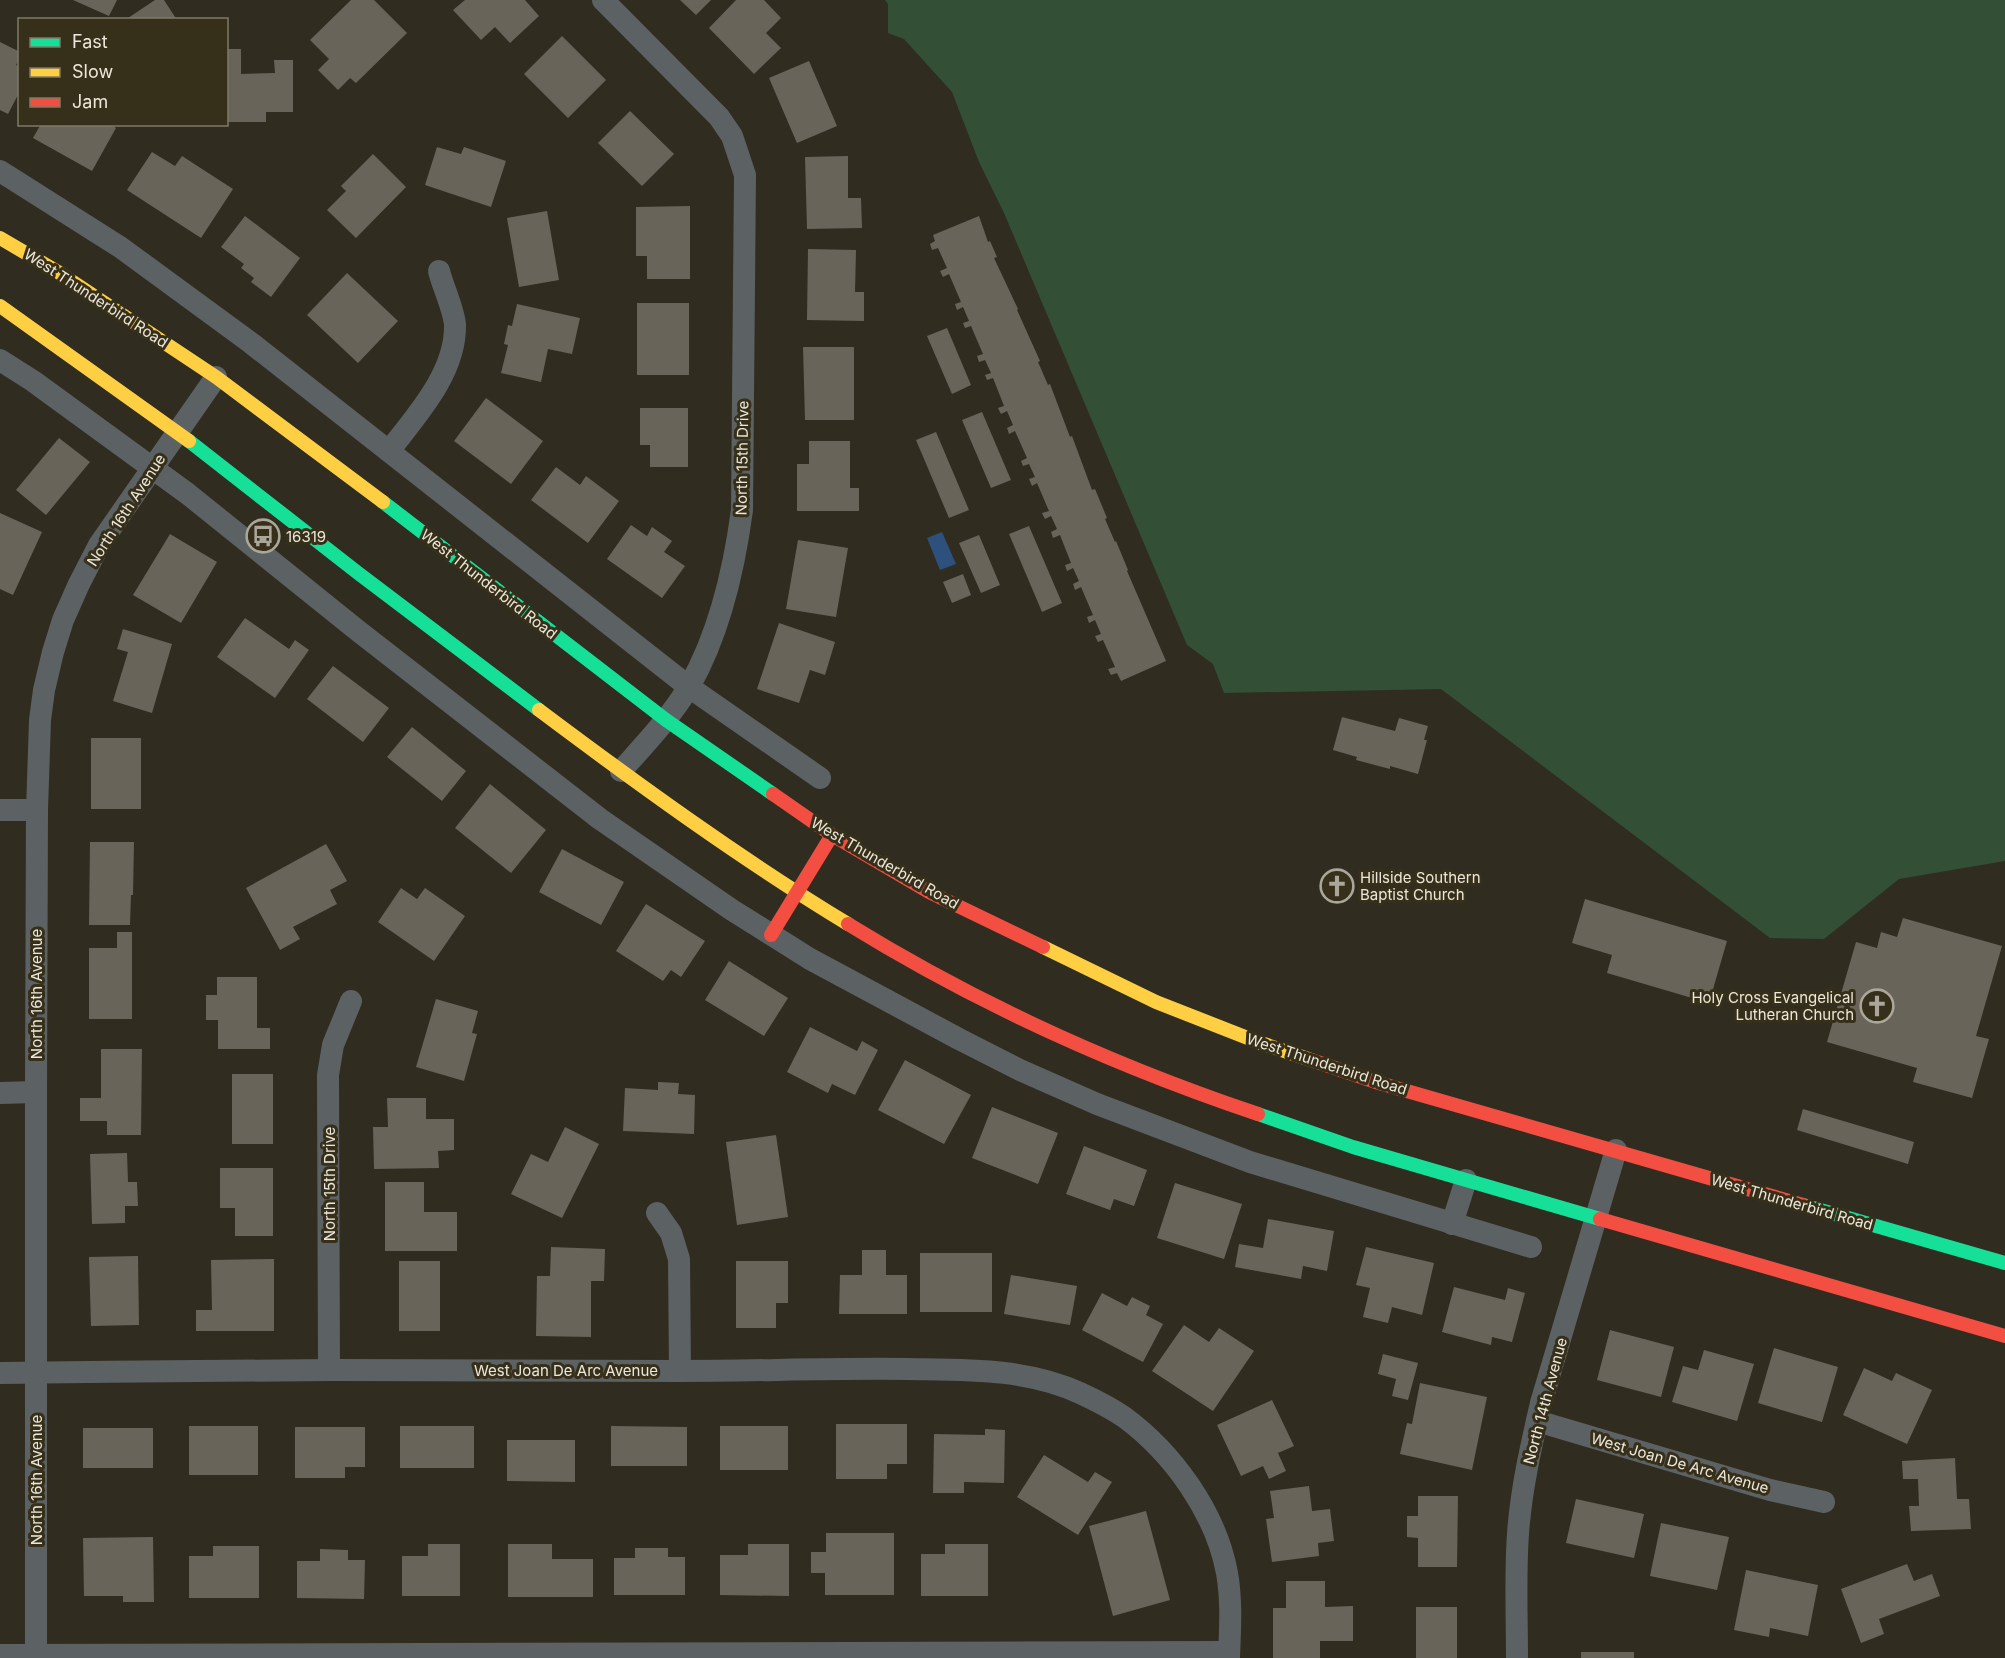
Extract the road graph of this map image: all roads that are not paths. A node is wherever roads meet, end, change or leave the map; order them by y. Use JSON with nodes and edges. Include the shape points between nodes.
{"nodes":[{"id":1,"x":603,"y":0,"type":"edge"},
{"id":2,"x":0,"y":171,"type":"edge"},
{"id":3,"x":0,"y":238,"type":"edge"},
{"id":4,"x":439,"y":271,"type":"dead end"},
{"id":5,"x":0,"y":306,"type":"edge"},
{"id":6,"x":0,"y":360,"type":"edge"},
{"id":7,"x":216,"y":377,"type":"junction"},
{"id":8,"x":178,"y":432,"type":"junction"},
{"id":9,"x":389,"y":451,"type":"junction"},
{"id":10,"x":152,"y":469,"type":"junction"},
{"id":11,"x":689,"y":687,"type":"junction"},
{"id":12,"x":666,"y":720,"type":"junction"},
{"id":13,"x":621,"y":771,"type":"junction"},
{"id":14,"x":820,"y":778,"type":"dead end"},
{"id":15,"x":0,"y":810,"type":"edge"},
{"id":16,"x":37,"y":810,"type":"junction"},
{"id":17,"x":832,"y":835,"type":"junction"},
{"id":18,"x":797,"y":893,"type":"junction"},
{"id":19,"x":771,"y":935,"type":"junction"},
{"id":20,"x":351,"y":1001,"type":"dead end"},
{"id":21,"x":36,"y":1092,"type":"junction"},
{"id":22,"x":0,"y":1093,"type":"edge"},
{"id":23,"x":1616,"y":1150,"type":"junction"},
{"id":24,"x":1466,"y":1180,"type":"junction"},
{"id":25,"x":657,"y":1213,"type":"dead end"},
{"id":26,"x":1596,"y":1219,"type":"junction"},
{"id":27,"x":1452,"y":1224,"type":"junction"},
{"id":28,"x":1531,"y":1247,"type":"dead end"},
{"id":29,"x":2005,"y":1263,"type":"edge"},
{"id":30,"x":2005,"y":1336,"type":"edge"},
{"id":31,"x":329,"y":1370,"type":"junction"},
{"id":32,"x":680,"y":1371,"type":"junction"},
{"id":33,"x":0,"y":1373,"type":"edge"},
{"id":34,"x":36,"y":1373,"type":"junction"},
{"id":35,"x":1537,"y":1421,"type":"junction"},
{"id":36,"x":1824,"y":1502,"type":"dead end"},
{"id":37,"x":0,"y":1654,"type":"edge"},
{"id":38,"x":1229,"y":1655,"type":"edge"},
{"id":39,"x":36,"y":1656,"type":"edge"},
{"id":40,"x":1517,"y":1658,"type":"edge"}],
"edges":[{"from":1,"to":11,"type":"street","name":"North 15th Drive","via":[[718,117],[732,136],[745,175],[742,510],[727,594]]},
{"from":2,"to":9,"type":"street","via":[[120,248],[251,343]]},
{"from":3,"to":7,"type":"main road","name":"West Thunderbird Road"},
{"from":4,"to":9,"type":"street","via":[[455,323],[448,361],[432,393]]},
{"from":5,"to":8,"type":"main road"},
{"from":6,"to":10,"type":"street"},
{"from":7,"to":8,"type":"street","name":"North 16th Avenue"},
{"from":7,"to":12,"type":"main road","name":"West Thunderbird Road"},
{"from":8,"to":10,"type":"street","name":"North 16th Avenue"},
{"from":8,"to":13,"type":"main road"},
{"from":9,"to":11,"type":"street"},
{"from":10,"to":16,"type":"street","name":"North 16th Avenue","via":[[99,545],[63,620],[44,690]]},
{"from":10,"to":19,"type":"street","via":[[600,819]]},
{"from":11,"to":12,"type":"street","name":"North 15th Drive"},
{"from":11,"to":14,"type":"street"},
{"from":12,"to":13,"type":"street","name":"North 15th Drive"},
{"from":12,"to":17,"type":"main road","name":"West Thunderbird Road"},
{"from":13,"to":18,"type":"main road"},
{"from":15,"to":16,"type":"street"},
{"from":16,"to":21,"type":"street","name":"North 16th Avenue"},
{"from":17,"to":18,"type":"main road"},
{"from":17,"to":23,"type":"main road","name":"West Thunderbird Road","via":[[929,892],[1156,1002],[1379,1083]]},
{"from":18,"to":19,"type":"main road"},
{"from":18,"to":24,"type":"main road","via":[[906,960],[1013,1015],[1130,1066],[1353,1148]]},
{"from":19,"to":27,"type":"street","via":[[959,1039],[1097,1104],[1250,1162]]},
{"from":20,"to":31,"type":"street","name":"North 15th Drive","via":[[333,1045],[328,1075]]},
{"from":21,"to":22,"type":"street"},
{"from":21,"to":34,"type":"street","name":"North 16th Avenue"},
{"from":23,"to":26,"type":"street","name":"North 14th Avenue"},
{"from":23,"to":29,"type":"main road","name":"West Thunderbird Road"},
{"from":24,"to":26,"type":"main road"},
{"from":24,"to":27,"type":"street"},
{"from":25,"to":32,"type":"street","via":[[671,1233],[678,1258]]},
{"from":26,"to":30,"type":"main road"},
{"from":26,"to":35,"type":"street","name":"North 14th Avenue"},
{"from":27,"to":28,"type":"street"},
{"from":31,"to":32,"type":"street","name":"West Joan De Arc Avenue"},
{"from":31,"to":34,"type":"street","name":"West Joan De Arc Avenue"},
{"from":32,"to":38,"type":"street","name":"West Joan De Arc Avenue","via":[[978,1370],[1051,1381],[1081,1394],[1122,1416],[1175,1466],[1203,1504],[1227,1571]]},
{"from":33,"to":34,"type":"street","name":"West Joan De Arc Avenue"},
{"from":34,"to":39,"type":"street","name":"North 16th Avenue"},
{"from":35,"to":36,"type":"street","name":"West Joan De Arc Avenue","via":[[1770,1490]]},
{"from":35,"to":40,"type":"street","name":"North 14th Avenue","via":[[1518,1532]]},
{"from":37,"to":39,"type":"street"},
{"from":38,"to":39,"type":"street"}]}
